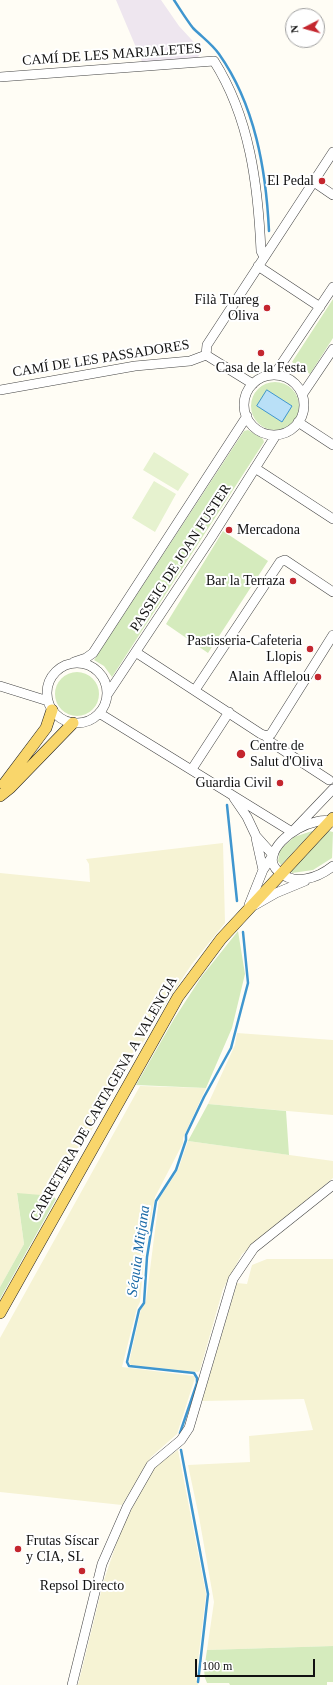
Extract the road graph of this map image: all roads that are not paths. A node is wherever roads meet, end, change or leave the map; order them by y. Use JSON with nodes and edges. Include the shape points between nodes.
{"nodes":[{"id":1,"x":0,"y":77,"type":"edge"},
{"id":2,"x":333,"y":152,"type":"edge"},
{"id":3,"x":314,"y":182,"type":"junction"},
{"id":4,"x":333,"y":195,"type":"edge"},
{"id":5,"x":264,"y":257,"type":"junction"},
{"id":6,"x":258,"y":266,"type":"junction"},
{"id":7,"x":333,"y":287,"type":"edge"},
{"id":8,"x":320,"y":307,"type":"junction"},
{"id":9,"x":333,"y":349,"type":"edge"},
{"id":10,"x":206,"y":355,"type":"junction"},
{"id":11,"x":274,"y":375,"type":"junction"},
{"id":12,"x":253,"y":384,"type":"junction"},
{"id":13,"x":0,"y":390,"type":"edge"},
{"id":14,"x":302,"y":395,"type":"junction"},
{"id":15,"x":247,"y":416,"type":"junction"},
{"id":16,"x":298,"y":422,"type":"junction"},
{"id":17,"x":276,"y":435,"type":"junction"},
{"id":18,"x":333,"y":445,"type":"edge"},
{"id":19,"x":255,"y":468,"type":"junction"},
{"id":20,"x":333,"y":519,"type":"edge"},
{"id":21,"x":333,"y":592,"type":"edge"},
{"id":22,"x":333,"y":635,"type":"edge"},
{"id":23,"x":136,"y":653,"type":"junction"},
{"id":24,"x":74,"y":662,"type":"junction"},
{"id":25,"x":0,"y":686,"type":"edge"},
{"id":26,"x":195,"y":690,"type":"junction"},
{"id":27,"x":107,"y":696,"type":"junction"},
{"id":28,"x":50,"y":705,"type":"junction"},
{"id":29,"x":229,"y":712,"type":"junction"},
{"id":30,"x":99,"y":713,"type":"junction"},
{"id":31,"x":73,"y":723,"type":"junction"},
{"id":32,"x":266,"y":736,"type":"junction"},
{"id":33,"x":192,"y":769,"type":"junction"},
{"id":34,"x":329,"y":780,"type":"dead end"},
{"id":35,"x":333,"y":790,"type":"edge"},
{"id":36,"x":0,"y":791,"type":"edge"},
{"id":37,"x":226,"y":791,"type":"junction"},
{"id":38,"x":0,"y":796,"type":"edge"},
{"id":39,"x":332,"y":820,"type":"edge"},
{"id":40,"x":292,"y":832,"type":"junction"},
{"id":41,"x":256,"y":836,"type":"junction"},
{"id":42,"x":273,"y":855,"type":"junction"},
{"id":43,"x":333,"y":866,"type":"edge"},
{"id":44,"x":263,"y":870,"type":"junction"},
{"id":45,"x":281,"y":874,"type":"junction"},
{"id":46,"x":333,"y":876,"type":"edge"},
{"id":47,"x":313,"y":877,"type":"junction"},
{"id":48,"x":247,"y":910,"type":"junction"},
{"id":49,"x":333,"y":1185,"type":"edge"},
{"id":50,"x":0,"y":1313,"type":"edge"},
{"id":51,"x":72,"y":1685,"type":"edge"}],
"edges":[{"from":1,"to":5,"type":"street","name":"CAMÍ DE LES MARJALETES","via":[[214,61],[231,90],[245,132],[257,197]]},
{"from":2,"to":3,"type":"street"},
{"from":3,"to":4,"type":"street"},
{"from":3,"to":5,"type":"street"},
{"from":5,"to":6,"type":"street"},
{"from":6,"to":8,"type":"street"},
{"from":6,"to":10,"type":"street","via":[[207,345]]},
{"from":7,"to":8,"type":"street"},
{"from":8,"to":11,"type":"street"},
{"from":9,"to":14,"type":"street"},
{"from":10,"to":12,"type":"street"},
{"from":10,"to":13,"type":"street","name":"CAMÍ DE LES PASSADORES","via":[[190,361],[135,366]]},
{"from":11,"to":12,"type":"street"},
{"from":11,"to":14,"type":"street","via":[[290,380]]},
{"from":12,"to":15,"type":"street","via":[[245,399]]},
{"from":14,"to":16,"type":"street","via":[[304,406]]},
{"from":15,"to":17,"type":"street","via":[[256,429]]},
{"from":15,"to":24,"type":"street","name":"PASSEIG DE JOAN FUSTER","via":[[93,652],[86,658]]},
{"from":16,"to":17,"type":"street","via":[[286,432]]},
{"from":16,"to":18,"type":"street"},
{"from":17,"to":19,"type":"street","name":"PASSEIG DE JOAN FUSTER"},
{"from":19,"to":20,"type":"street"},
{"from":19,"to":23,"type":"street","name":"PASSEIG DE JOAN FUSTER"},
{"from":21,"to":26,"type":"street","via":[[283,560]]},
{"from":22,"to":32,"type":"street","via":[[271,734]]},
{"from":23,"to":26,"type":"street"},
{"from":23,"to":27,"type":"street","name":"PASSEIG DE JOAN FUSTER"},
{"from":24,"to":27,"type":"street","via":[[83,663],[98,671],[106,687]]},
{"from":24,"to":28,"type":"street","via":[[62,666],[52,675],[47,688]]},
{"from":25,"to":28,"type":"street"},
{"from":26,"to":29,"type":"street"},
{"from":27,"to":30,"type":"street"},
{"from":28,"to":31,"type":"street","via":[[64,720]]},
{"from":28,"to":36,"type":"main road","via":[[46,728]]},
{"from":29,"to":32,"type":"street"},
{"from":29,"to":33,"type":"street"},
{"from":30,"to":31,"type":"street","via":[[87,721]]},
{"from":30,"to":33,"type":"street"},
{"from":31,"to":38,"type":"main road"},
{"from":32,"to":34,"type":"street","via":[[269,741]]},
{"from":33,"to":37,"type":"street"},
{"from":35,"to":40,"type":"street"},
{"from":37,"to":40,"type":"street"},
{"from":37,"to":41,"type":"street","via":[[240,805]]},
{"from":39,"to":40,"type":"street","via":[[315,821]]},
{"from":39,"to":45,"type":"main road","name":"CARRETERA DE CARTAGENA A VALENCIA"},
{"from":40,"to":42,"type":"street"},
{"from":41,"to":42,"type":"street"},
{"from":41,"to":44,"type":"street"},
{"from":42,"to":44,"type":"street"},
{"from":42,"to":45,"type":"street","via":[[274,866]]},
{"from":43,"to":47,"type":"street"},
{"from":44,"to":48,"type":"street"},
{"from":45,"to":47,"type":"street","via":[[294,879]]},
{"from":45,"to":48,"type":"main road","name":"CARRETERA DE CARTAGENA A VALENCIA"},
{"from":46,"to":47,"type":"street"},
{"from":47,"to":48,"type":"street","via":[[276,893]]},
{"from":48,"to":50,"type":"main road","name":"CARRETERA DE CARTAGENA A VALENCIA","via":[[210,952],[167,1015]]},
{"from":49,"to":51,"type":"street","via":[[254,1248],[234,1279],[189,1428],[181,1440],[151,1465],[140,1480],[102,1564]]}]}
